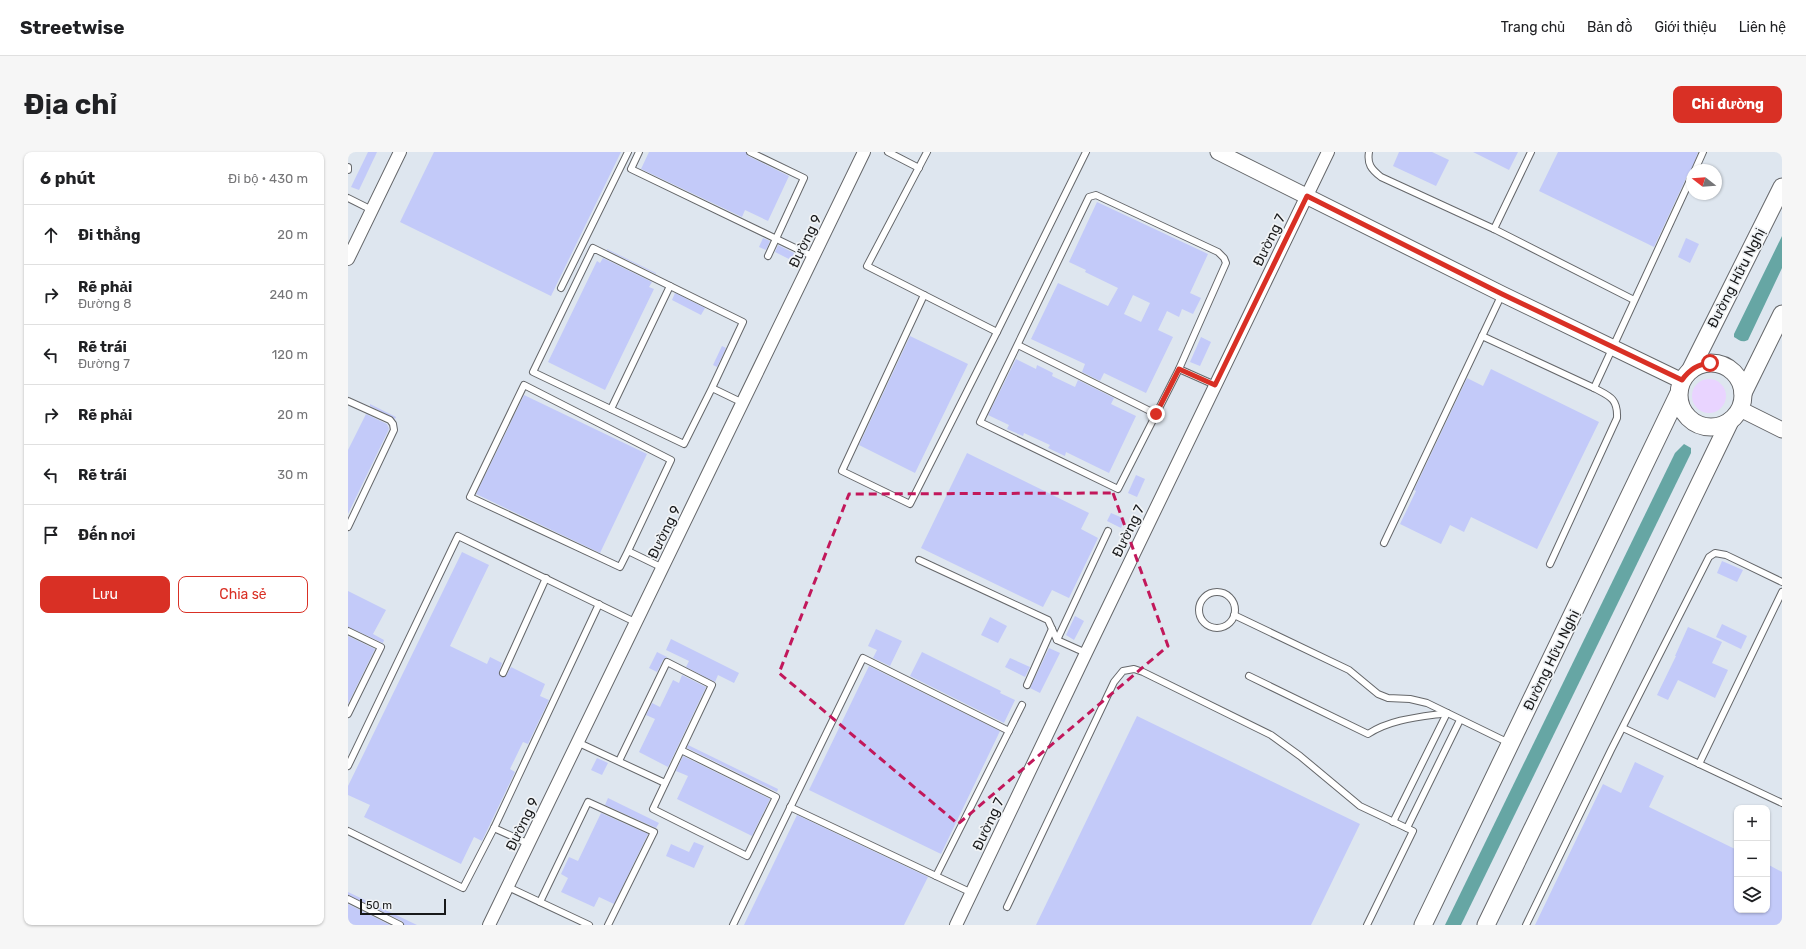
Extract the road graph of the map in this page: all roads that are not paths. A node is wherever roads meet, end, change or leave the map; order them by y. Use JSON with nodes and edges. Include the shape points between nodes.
{"nodes":[{"id":1,"x":400,"y":152,"type":"edge"},
{"id":2,"x":628,"y":152,"type":"edge"},
{"id":3,"x":639,"y":152,"type":"edge"},
{"id":4,"x":750,"y":152,"type":"edge"},
{"id":5,"x":864,"y":152,"type":"edge"},
{"id":6,"x":888,"y":152,"type":"edge"},
{"id":7,"x":927,"y":152,"type":"edge"},
{"id":8,"x":1086,"y":152,"type":"edge"},
{"id":9,"x":1218,"y":152,"type":"edge"},
{"id":10,"x":1328,"y":152,"type":"edge"},
{"id":11,"x":1370,"y":152,"type":"edge"},
{"id":12,"x":1531,"y":152,"type":"edge"},
{"id":13,"x":1703,"y":152,"type":"edge"},
{"id":14,"x":1698,"y":164,"type":"edge"},
{"id":15,"x":920,"y":168,"type":"junction"},
{"id":16,"x":1782,"y":187,"type":"edge"},
{"id":17,"x":1686,"y":189,"type":"edge"},
{"id":18,"x":1307,"y":196,"type":"junction"},
{"id":19,"x":348,"y":198,"type":"edge"},
{"id":20,"x":372,"y":210,"type":"junction"},
{"id":21,"x":1494,"y":229,"type":"junction"},
{"id":22,"x":776,"y":239,"type":"junction"},
{"id":23,"x":768,"y":256,"type":"dead end"},
{"id":24,"x":814,"y":257,"type":"junction"},
{"id":25,"x":348,"y":258,"type":"edge"},
{"id":26,"x":670,"y":286,"type":"junction"},
{"id":27,"x":561,"y":288,"type":"dead end"},
{"id":28,"x":1502,"y":294,"type":"junction"},
{"id":29,"x":924,"y":295,"type":"junction"},
{"id":30,"x":1634,"y":300,"type":"junction"},
{"id":31,"x":1782,"y":314,"type":"edge"},
{"id":32,"x":997,"y":332,"type":"junction"},
{"id":33,"x":1482,"y":336,"type":"junction"},
{"id":34,"x":1018,"y":345,"type":"junction"},
{"id":35,"x":1613,"y":348,"type":"junction"},
{"id":36,"x":1179,"y":369,"type":"junction"},
{"id":37,"x":1684,"y":382,"type":"junction"},
{"id":38,"x":1215,"y":385,"type":"junction"},
{"id":39,"x":712,"y":388,"type":"junction"},
{"id":40,"x":1594,"y":388,"type":"junction"},
{"id":41,"x":1743,"y":392,"type":"junction"},
{"id":42,"x":348,"y":401,"type":"edge"},
{"id":43,"x":743,"y":403,"type":"junction"},
{"id":44,"x":611,"y":409,"type":"junction"},
{"id":45,"x":1156,"y":414,"type":"junction"},
{"id":46,"x":1735,"y":415,"type":"junction"},
{"id":47,"x":1782,"y":430,"type":"edge"},
{"id":48,"x":348,"y":527,"type":"edge"},
{"id":49,"x":1108,"y":531,"type":"dead end"},
{"id":50,"x":1384,"y":543,"type":"dead end"},
{"id":51,"x":628,"y":551,"type":"junction"},
{"id":52,"x":919,"y":560,"type":"dead end"},
{"id":53,"x":1550,"y":564,"type":"dead end"},
{"id":54,"x":663,"y":568,"type":"junction"},
{"id":55,"x":546,"y":578,"type":"junction"},
{"id":56,"x":1782,"y":582,"type":"edge"},
{"id":57,"x":1782,"y":592,"type":"edge"},
{"id":58,"x":599,"y":604,"type":"junction"},
{"id":59,"x":1234,"y":616,"type":"junction"},
{"id":60,"x":636,"y":623,"type":"junction"},
{"id":61,"x":1052,"y":629,"type":"junction"},
{"id":62,"x":348,"y":630,"type":"edge"},
{"id":63,"x":1057,"y":640,"type":"junction"},
{"id":64,"x":1086,"y":653,"type":"junction"},
{"id":65,"x":503,"y":673,"type":"dead end"},
{"id":66,"x":1249,"y":676,"type":"dead end"},
{"id":67,"x":1027,"y":685,"type":"dead end"},
{"id":68,"x":1022,"y":705,"type":"dead end"},
{"id":69,"x":1447,"y":713,"type":"junction"},
{"id":70,"x":348,"y":714,"type":"edge"},
{"id":71,"x":1460,"y":720,"type":"junction"},
{"id":72,"x":1623,"y":728,"type":"junction"},
{"id":73,"x":1009,"y":731,"type":"junction"},
{"id":74,"x":578,"y":743,"type":"junction"},
{"id":75,"x":1510,"y":743,"type":"junction"},
{"id":76,"x":681,"y":750,"type":"junction"},
{"id":77,"x":619,"y":761,"type":"junction"},
{"id":78,"x":1699,"y":764,"type":"junction"},
{"id":79,"x":348,"y":766,"type":"edge"},
{"id":80,"x":665,"y":783,"type":"junction"},
{"id":81,"x":1782,"y":803,"type":"edge"},
{"id":82,"x":790,"y":807,"type":"junction"},
{"id":83,"x":1393,"y":822,"type":"junction"},
{"id":84,"x":494,"y":828,"type":"junction"},
{"id":85,"x":1407,"y":828,"type":"junction"},
{"id":86,"x":348,"y":831,"type":"edge"},
{"id":87,"x":529,"y":845,"type":"junction"},
{"id":88,"x":936,"y":876,"type":"junction"},
{"id":89,"x":508,"y":887,"type":"junction"},
{"id":90,"x":972,"y":893,"type":"junction"},
{"id":91,"x":348,"y":899,"type":"edge"},
{"id":92,"x":540,"y":902,"type":"junction"},
{"id":93,"x":1007,"y":907,"type":"dead end"},
{"id":94,"x":400,"y":925,"type":"edge"},
{"id":95,"x":490,"y":925,"type":"edge"},
{"id":96,"x":588,"y":925,"type":"edge"},
{"id":97,"x":608,"y":925,"type":"edge"},
{"id":98,"x":733,"y":925,"type":"edge"},
{"id":99,"x":956,"y":925,"type":"edge"},
{"id":100,"x":1366,"y":925,"type":"edge"},
{"id":101,"x":1423,"y":925,"type":"edge"},
{"id":102,"x":1486,"y":925,"type":"edge"},
{"id":103,"x":1526,"y":925,"type":"edge"}],
"edges":[{"from":1,"to":20,"type":"street"},
{"from":2,"to":27,"type":"lane"},
{"from":3,"to":22,"type":"lane","via":[[630,169]]},
{"from":4,"to":22,"type":"lane","via":[[804,178]]},
{"from":5,"to":24,"type":"street","name":"Đường 9"},
{"from":6,"to":15,"type":"lane"},
{"from":7,"to":15,"type":"lane"},
{"from":8,"to":32,"type":"lane"},
{"from":9,"to":18,"type":"street"},
{"from":10,"to":18,"type":"street","name":"Đường 7"},
{"from":11,"to":21,"type":"lane","via":[[1369,164],[1381,177]]},
{"from":12,"to":21,"type":"lane"},
{"from":13,"to":14,"type":"lane"},
{"from":15,"to":29,"type":"lane","via":[[867,266]]},
{"from":16,"to":37,"type":"main road","name":"Đường Hữu Nghị"},
{"from":17,"to":30,"type":"lane"},
{"from":18,"to":28,"type":"street"},
{"from":18,"to":38,"type":"street","name":"Đường 7"},
{"from":19,"to":20,"type":"lane"},
{"from":20,"to":25,"type":"street"},
{"from":21,"to":30,"type":"lane"},
{"from":22,"to":23,"type":"lane"},
{"from":22,"to":24,"type":"lane"},
{"from":24,"to":43,"type":"street","name":"Đường 9"},
{"from":26,"to":39,"type":"lane","via":[[744,322]]},
{"from":26,"to":44,"type":"lane"},
{"from":26,"to":44,"type":"lane","via":[[593,248],[533,372]]},
{"from":28,"to":33,"type":"lane"},
{"from":28,"to":35,"type":"street"},
{"from":29,"to":32,"type":"lane"},
{"from":29,"to":32,"type":"lane","via":[[842,471],[910,504]]},
{"from":30,"to":35,"type":"lane"},
{"from":31,"to":41,"type":"main road"},
{"from":33,"to":40,"type":"lane"},
{"from":33,"to":50,"type":"lane"},
{"from":34,"to":36,"type":"lane","via":[[1089,197],[1096,195],[1218,252],[1224,258],[1226,264]]},
{"from":34,"to":45,"type":"lane"},
{"from":34,"to":45,"type":"lane","via":[[980,422],[1118,489]]},
{"from":35,"to":37,"type":"street"},
{"from":35,"to":40,"type":"lane"},
{"from":36,"to":38,"type":"lane"},
{"from":36,"to":45,"type":"lane"},
{"from":37,"to":41,"type":"main road","via":[[1703,363],[1717,363],[1735,374]]},
{"from":37,"to":46,"type":"main road","via":[[1679,402],[1685,415],[1696,424],[1717,427]]},
{"from":37,"to":75,"type":"main road","name":"Đường Hữu Nghị"},
{"from":38,"to":64,"type":"street","name":"Đường 7"},
{"from":39,"to":43,"type":"lane"},
{"from":39,"to":44,"type":"lane","via":[[684,444]]},
{"from":40,"to":53,"type":"lane","via":[[1615,401],[1617,418]]},
{"from":41,"to":46,"type":"main road"},
{"from":42,"to":48,"type":"lane","via":[[390,420],[394,430]]},
{"from":43,"to":54,"type":"street","name":"Đường 9"},
{"from":46,"to":47,"type":"street"},
{"from":46,"to":102,"type":"main road"},
{"from":49,"to":63,"type":"lane"},
{"from":51,"to":51,"type":"lane","via":[[672,460],[524,385],[470,497],[620,567]]},
{"from":51,"to":54,"type":"lane"},
{"from":52,"to":61,"type":"lane","via":[[1048,620]]},
{"from":54,"to":60,"type":"street","name":"Đường 9"},
{"from":55,"to":58,"type":"lane"},
{"from":55,"to":65,"type":"lane"},
{"from":55,"to":79,"type":"lane","via":[[458,536]]},
{"from":56,"to":72,"type":"lane","via":[[1726,555],[1715,553],[1709,557]]},
{"from":57,"to":78,"type":"lane"},
{"from":58,"to":60,"type":"lane"},
{"from":58,"to":84,"type":"lane"},
{"from":59,"to":59,"type":"lane","via":[[1234,604],[1227,594],[1209,593],[1201,601],[1199,613],[1210,626],[1221,628]]},
{"from":59,"to":69,"type":"lane","via":[[1349,670],[1378,694],[1388,698],[1427,703]]},
{"from":60,"to":74,"type":"street","name":"Đường 9"},
{"from":61,"to":63,"type":"lane"},
{"from":61,"to":67,"type":"lane"},
{"from":62,"to":70,"type":"lane","via":[[381,647]]},
{"from":63,"to":64,"type":"lane"},
{"from":64,"to":90,"type":"street","name":"Đường 7"},
{"from":66,"to":69,"type":"lane","via":[[1368,734],[1392,722]]},
{"from":68,"to":73,"type":"lane"},
{"from":69,"to":71,"type":"lane"},
{"from":69,"to":83,"type":"lane"},
{"from":71,"to":75,"type":"lane"},
{"from":71,"to":85,"type":"lane"},
{"from":72,"to":78,"type":"lane"},
{"from":72,"to":103,"type":"lane"},
{"from":73,"to":82,"type":"lane","via":[[863,658]]},
{"from":73,"to":88,"type":"lane"},
{"from":74,"to":77,"type":"lane"},
{"from":74,"to":87,"type":"street","name":"Đường 9"},
{"from":75,"to":101,"type":"main road","name":"Đường Hữu Nghị"},
{"from":76,"to":77,"type":"lane","via":[[712,685],[667,662]]},
{"from":76,"to":80,"type":"lane"},
{"from":76,"to":80,"type":"lane","via":[[776,797],[747,856],[653,809]]},
{"from":77,"to":80,"type":"lane"},
{"from":78,"to":81,"type":"lane"},
{"from":82,"to":88,"type":"lane"},
{"from":82,"to":98,"type":"lane"},
{"from":83,"to":85,"type":"lane"},
{"from":83,"to":93,"type":"lane","via":[[1360,806],[1271,735],[1143,672],[1126,670],[1119,674],[1114,682]]},
{"from":84,"to":86,"type":"lane","via":[[463,888]]},
{"from":84,"to":87,"type":"lane"},
{"from":85,"to":100,"type":"lane","via":[[1413,831]]},
{"from":87,"to":89,"type":"street","name":"Đường 9"},
{"from":88,"to":90,"type":"lane"},
{"from":89,"to":92,"type":"lane"},
{"from":89,"to":95,"type":"street","name":"Đường 9"},
{"from":90,"to":99,"type":"street","name":"Đường 7"},
{"from":91,"to":94,"type":"lane"},
{"from":92,"to":96,"type":"lane"},
{"from":92,"to":97,"type":"lane","via":[[588,802],[654,832]]}]}
